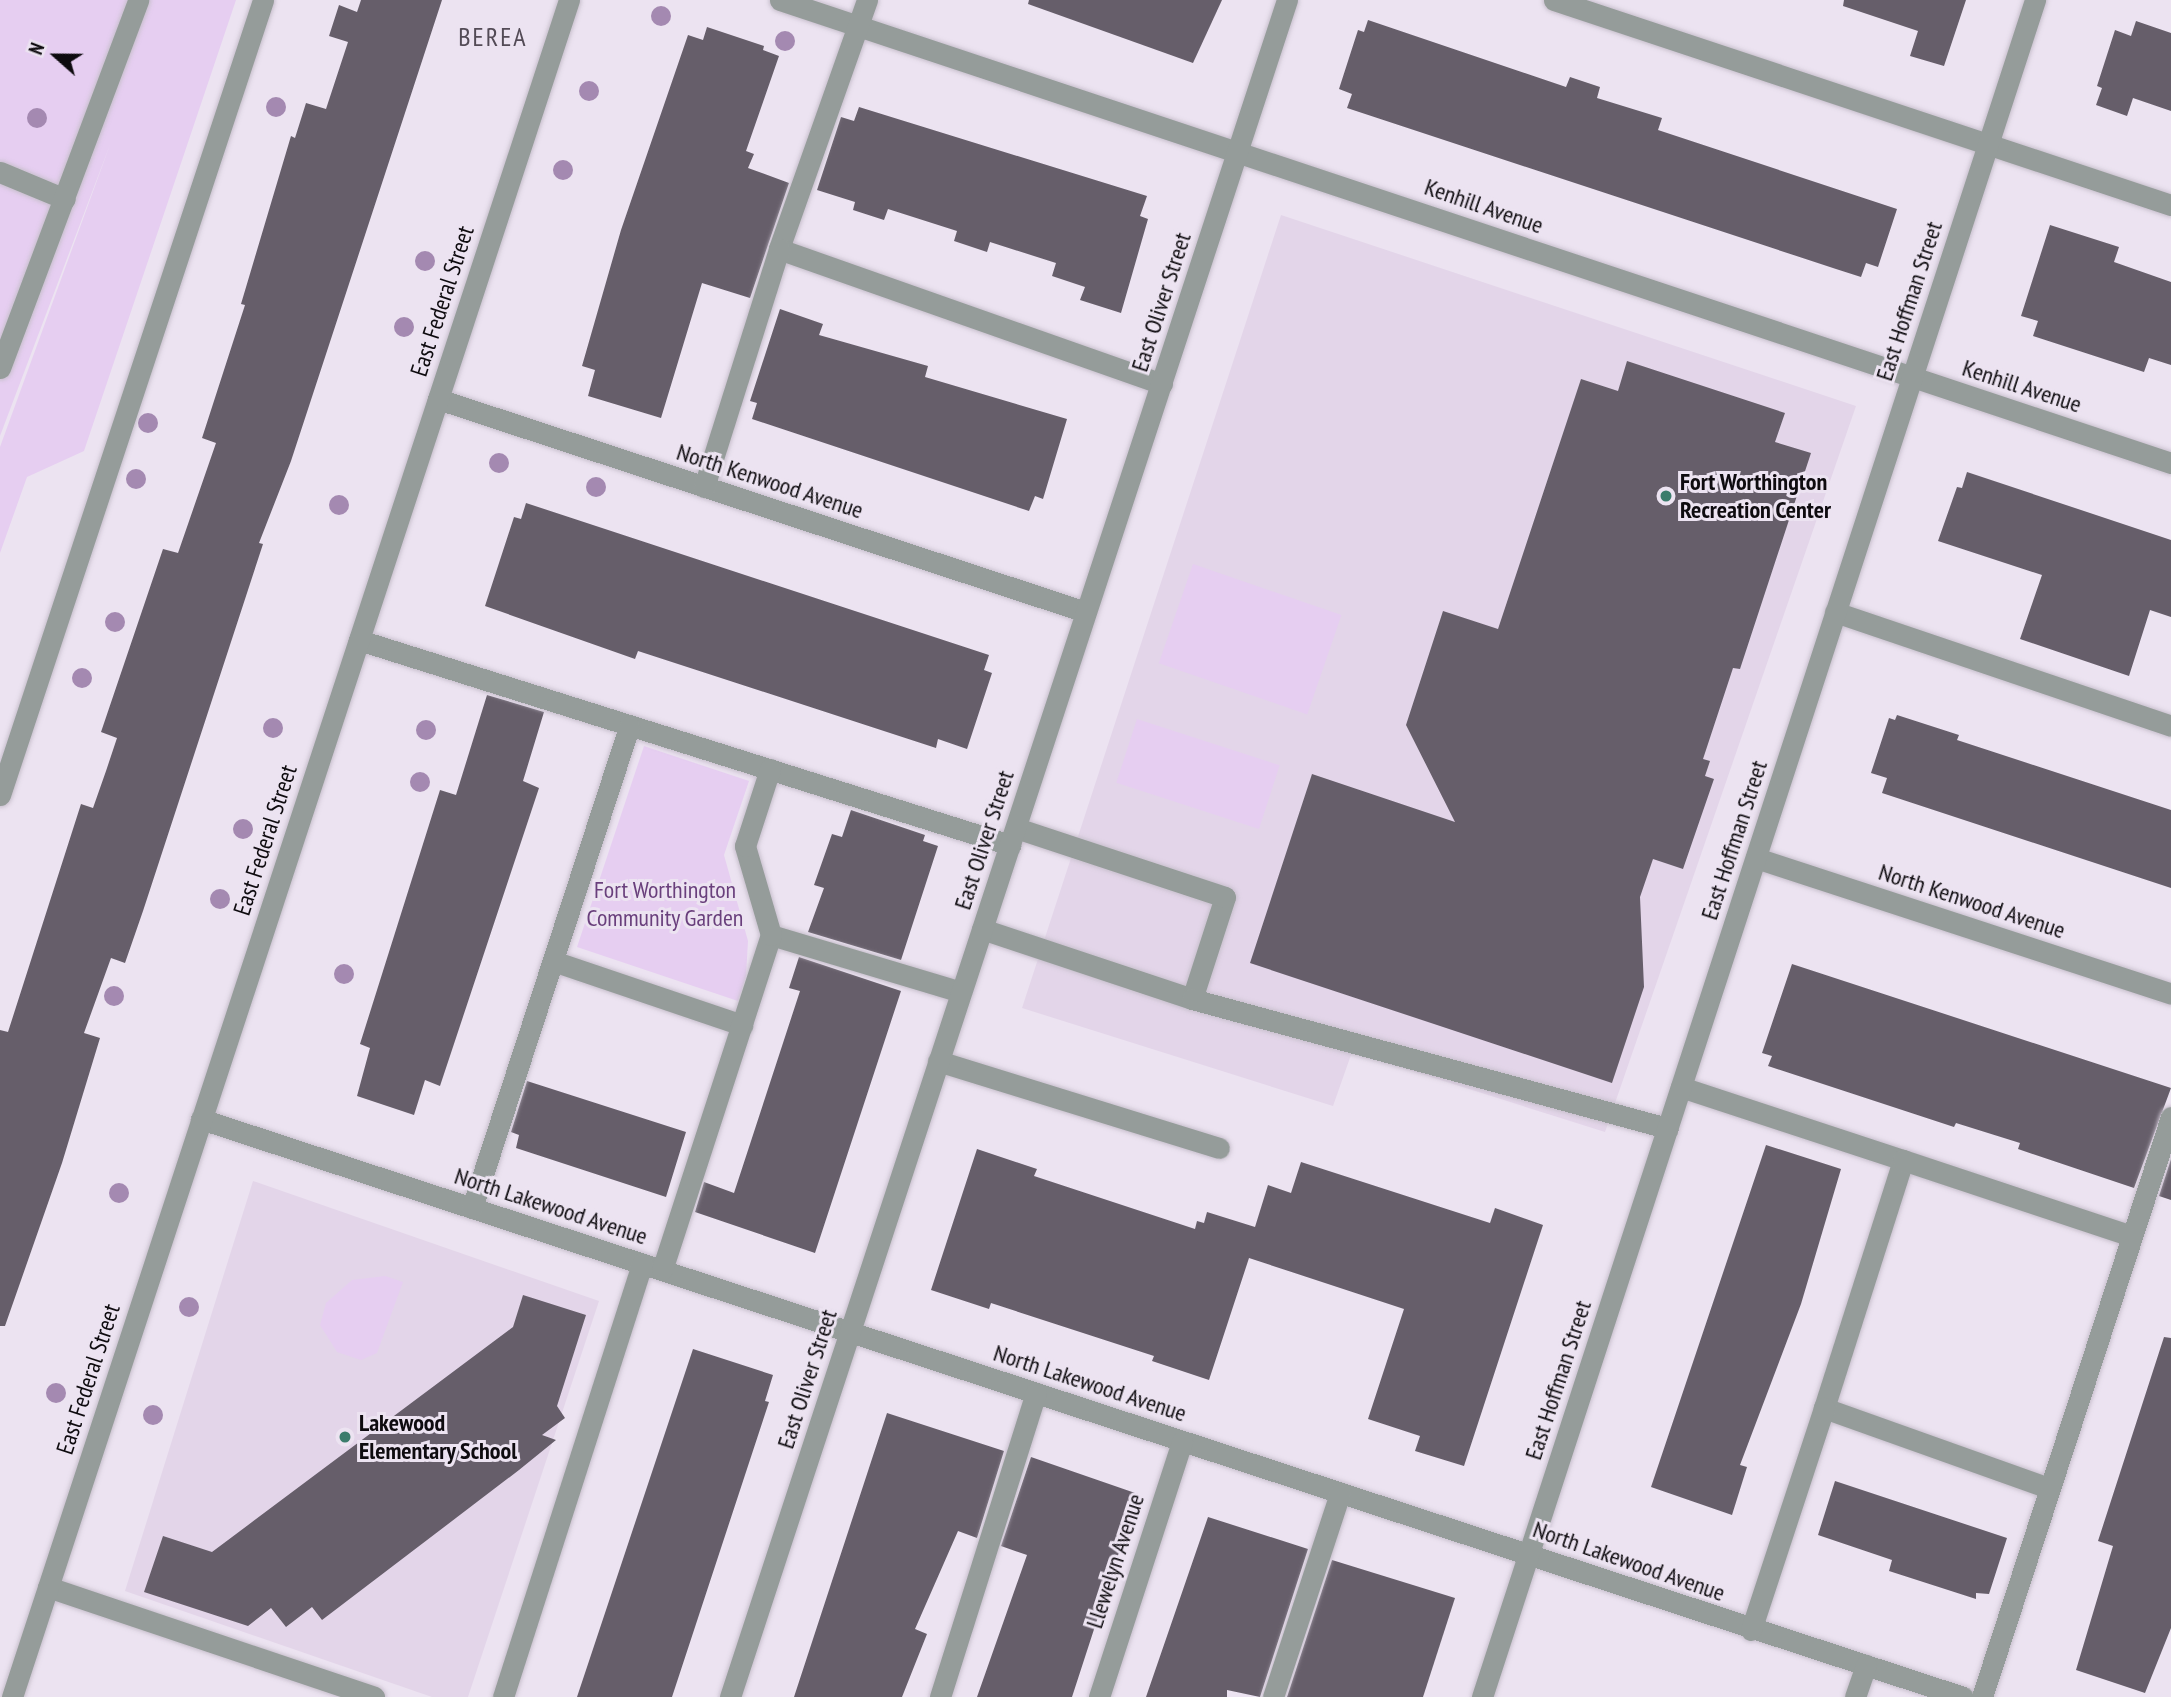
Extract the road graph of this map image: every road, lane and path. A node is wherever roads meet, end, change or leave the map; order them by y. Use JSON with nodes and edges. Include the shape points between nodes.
{"nodes":[{"id":1,"x":138,"y":0,"type":"edge"},
{"id":2,"x":263,"y":0,"type":"edge"},
{"id":3,"x":569,"y":0,"type":"edge"},
{"id":4,"x":780,"y":0,"type":"edge"},
{"id":5,"x":867,"y":0,"type":"edge"},
{"id":6,"x":1287,"y":0,"type":"edge"},
{"id":7,"x":1554,"y":0,"type":"edge"},
{"id":8,"x":2035,"y":0,"type":"edge"},
{"id":9,"x":858,"y":27,"type":"junction"},
{"id":10,"x":1988,"y":143,"type":"junction"},
{"id":11,"x":1238,"y":152,"type":"junction"},
{"id":12,"x":0,"y":172,"type":"edge"},
{"id":13,"x":65,"y":199,"type":"junction"},
{"id":14,"x":2171,"y":205,"type":"edge"},
{"id":15,"x":779,"y":250,"type":"junction"},
{"id":16,"x":0,"y":368,"type":"edge"},
{"id":17,"x":1912,"y":377,"type":"junction"},
{"id":18,"x":1162,"y":384,"type":"junction"},
{"id":19,"x":438,"y":399,"type":"junction"},
{"id":20,"x":2171,"y":463,"type":"edge"},
{"id":21,"x":704,"y":487,"type":"junction"},
{"id":22,"x":1086,"y":612,"type":"junction"},
{"id":23,"x":1835,"y":612,"type":"junction"},
{"id":24,"x":359,"y":640,"type":"junction"},
{"id":25,"x":2171,"y":726,"type":"edge"},
{"id":26,"x":629,"y":727,"type":"junction"},
{"id":27,"x":770,"y":769,"type":"junction"},
{"id":28,"x":0,"y":795,"type":"edge"},
{"id":29,"x":1013,"y":836,"type":"junction"},
{"id":30,"x":1756,"y":858,"type":"junction"},
{"id":31,"x":982,"y":929,"type":"junction"},
{"id":32,"x":771,"y":935,"type":"junction"},
{"id":33,"x":553,"y":961,"type":"junction"},
{"id":34,"x":961,"y":992,"type":"junction"},
{"id":35,"x":2171,"y":994,"type":"edge"},
{"id":36,"x":1192,"y":999,"type":"junction"},
{"id":37,"x":742,"y":1025,"type":"junction"},
{"id":38,"x":939,"y":1061,"type":"junction"},
{"id":39,"x":1681,"y":1087,"type":"junction"},
{"id":40,"x":2171,"y":1117,"type":"edge"},
{"id":41,"x":201,"y":1119,"type":"junction"},
{"id":42,"x":1668,"y":1128,"type":"junction"},
{"id":43,"x":1219,"y":1148,"type":"dead end"},
{"id":44,"x":1903,"y":1160,"type":"junction"},
{"id":45,"x":472,"y":1208,"type":"junction"},
{"id":46,"x":2131,"y":1236,"type":"junction"},
{"id":47,"x":652,"y":1267,"type":"junction"},
{"id":48,"x":850,"y":1332,"type":"junction"},
{"id":49,"x":1036,"y":1393,"type":"junction"},
{"id":50,"x":1824,"y":1408,"type":"junction"},
{"id":51,"x":1182,"y":1441,"type":"junction"},
{"id":52,"x":2049,"y":1488,"type":"junction"},
{"id":53,"x":1340,"y":1493,"type":"junction"},
{"id":54,"x":1529,"y":1555,"type":"junction"},
{"id":55,"x":48,"y":1587,"type":"junction"},
{"id":56,"x":1751,"y":1630,"type":"junction"},
{"id":57,"x":1866,"y":1665,"type":"junction"},
{"id":58,"x":12,"y":1697,"type":"edge"},
{"id":59,"x":374,"y":1697,"type":"edge"},
{"id":60,"x":503,"y":1697,"type":"edge"},
{"id":61,"x":730,"y":1697,"type":"edge"},
{"id":62,"x":940,"y":1697,"type":"edge"},
{"id":63,"x":1099,"y":1697,"type":"edge"},
{"id":64,"x":1273,"y":1697,"type":"edge"},
{"id":65,"x":1482,"y":1697,"type":"edge"},
{"id":66,"x":1855,"y":1697,"type":"edge"},
{"id":67,"x":1963,"y":1697,"type":"edge"},
{"id":68,"x":1982,"y":1697,"type":"edge"}],
"edges":[{"from":1,"to":13,"type":"street"},
{"from":2,"to":28,"type":"street"},
{"from":3,"to":19,"type":"street","name":"East Federal Street"},
{"from":4,"to":9,"type":"street","name":"Kenhill Avenue"},
{"from":5,"to":9,"type":"street"},
{"from":6,"to":11,"type":"street","name":"East Oliver Street"},
{"from":7,"to":10,"type":"street"},
{"from":8,"to":10,"type":"street","name":"East Hoffman Street"},
{"from":9,"to":11,"type":"street","name":"Kenhill Avenue"},
{"from":9,"to":15,"type":"street"},
{"from":10,"to":14,"type":"street"},
{"from":10,"to":17,"type":"street","name":"East Hoffman Street"},
{"from":11,"to":17,"type":"street","name":"Kenhill Avenue"},
{"from":11,"to":18,"type":"street","name":"East Oliver Street"},
{"from":12,"to":13,"type":"street"},
{"from":13,"to":16,"type":"street"},
{"from":15,"to":18,"type":"street"},
{"from":15,"to":21,"type":"street"},
{"from":17,"to":20,"type":"street","name":"Kenhill Avenue"},
{"from":17,"to":23,"type":"street","name":"East Hoffman Street"},
{"from":18,"to":22,"type":"street","name":"East Oliver Street"},
{"from":19,"to":21,"type":"street","name":"North Kenwood Avenue"},
{"from":19,"to":24,"type":"street","name":"East Federal Street"},
{"from":21,"to":22,"type":"street","name":"North Kenwood Avenue"},
{"from":22,"to":29,"type":"street","name":"East Oliver Street"},
{"from":23,"to":25,"type":"street"},
{"from":23,"to":30,"type":"street","name":"East Hoffman Street"},
{"from":24,"to":26,"type":"street"},
{"from":24,"to":41,"type":"street","name":"East Federal Street"},
{"from":26,"to":27,"type":"street"},
{"from":26,"to":33,"type":"street"},
{"from":27,"to":29,"type":"street"},
{"from":27,"to":32,"type":"street","via":[[746,846]]},
{"from":29,"to":31,"type":"street","name":"East Oliver Street"},
{"from":29,"to":36,"type":"street","via":[[1225,898]]},
{"from":30,"to":35,"type":"street","name":"North Kenwood Avenue"},
{"from":30,"to":39,"type":"street","name":"East Hoffman Street"},
{"from":31,"to":34,"type":"street","name":"East Oliver Street"},
{"from":31,"to":36,"type":"street"},
{"from":32,"to":34,"type":"street"},
{"from":32,"to":37,"type":"street"},
{"from":33,"to":37,"type":"street"},
{"from":33,"to":45,"type":"street"},
{"from":34,"to":38,"type":"street","name":"East Oliver Street"},
{"from":36,"to":42,"type":"street"},
{"from":37,"to":47,"type":"street"},
{"from":38,"to":43,"type":"street"},
{"from":38,"to":48,"type":"street","name":"East Oliver Street"},
{"from":39,"to":42,"type":"street","name":"East Hoffman Street"},
{"from":39,"to":44,"type":"street"},
{"from":40,"to":46,"type":"street"},
{"from":41,"to":45,"type":"street","name":"North Lakewood Avenue"},
{"from":41,"to":55,"type":"street","name":"East Federal Street"},
{"from":42,"to":54,"type":"street","name":"East Hoffman Street"},
{"from":44,"to":46,"type":"street"},
{"from":44,"to":50,"type":"street"},
{"from":45,"to":47,"type":"street","name":"North Lakewood Avenue"},
{"from":46,"to":52,"type":"street"},
{"from":47,"to":48,"type":"street","name":"North Lakewood Avenue"},
{"from":47,"to":60,"type":"street"},
{"from":48,"to":49,"type":"street","name":"North Lakewood Avenue"},
{"from":48,"to":61,"type":"street","name":"East Oliver Street"},
{"from":49,"to":51,"type":"street","name":"North Lakewood Avenue"},
{"from":49,"to":62,"type":"street"},
{"from":50,"to":52,"type":"street"},
{"from":50,"to":56,"type":"street"},
{"from":51,"to":53,"type":"street","name":"North Lakewood Avenue"},
{"from":51,"to":63,"type":"street","name":"Llewelyn Avenue"},
{"from":52,"to":68,"type":"street"},
{"from":53,"to":54,"type":"street","name":"North Lakewood Avenue"},
{"from":53,"to":64,"type":"street"},
{"from":54,"to":56,"type":"street","name":"North Lakewood Avenue"},
{"from":54,"to":65,"type":"street","name":"East Hoffman Street"},
{"from":55,"to":58,"type":"street","name":"East Federal Street"},
{"from":55,"to":59,"type":"street"},
{"from":56,"to":57,"type":"street","name":"North Lakewood Avenue"},
{"from":57,"to":66,"type":"street"},
{"from":57,"to":67,"type":"street","name":"North Lakewood Avenue"}]}
